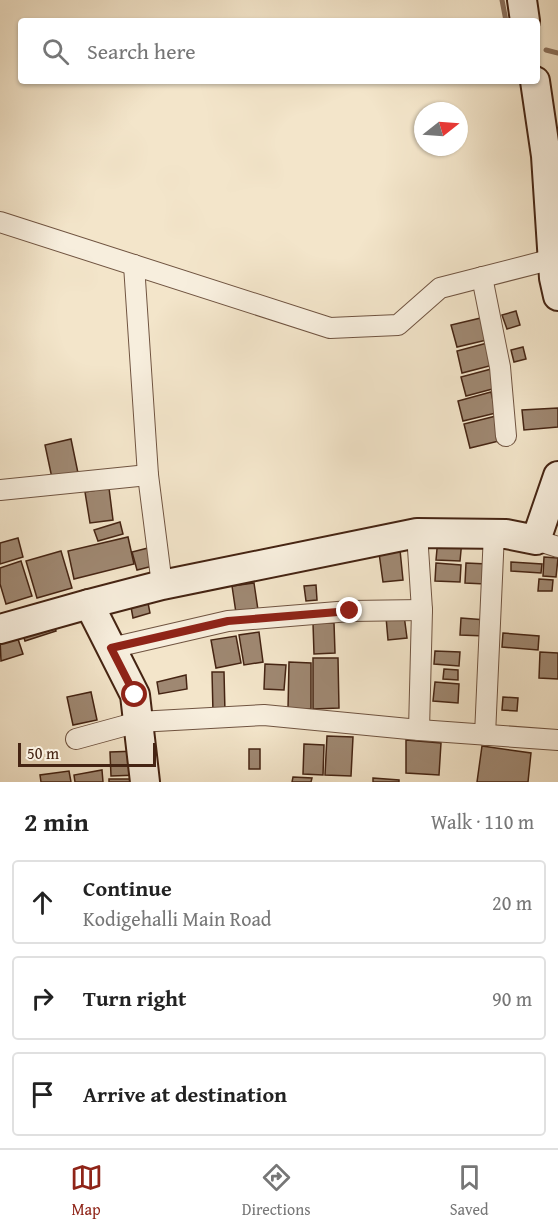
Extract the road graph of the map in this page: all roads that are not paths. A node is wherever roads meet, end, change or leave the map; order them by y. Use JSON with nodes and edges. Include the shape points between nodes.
{"nodes":[{"id":1,"x":522,"y":0,"type":"edge"},
{"id":2,"x":525,"y":18,"type":"edge"},
{"id":3,"x":536,"y":84,"type":"edge"},
{"id":4,"x":552,"y":156,"type":"edge"},
{"id":5,"x":0,"y":222,"type":"edge"},
{"id":6,"x":554,"y":227,"type":"edge"},
{"id":7,"x":553,"y":259,"type":"junction"},
{"id":8,"x":134,"y":265,"type":"junction"},
{"id":9,"x":482,"y":277,"type":"junction"},
{"id":10,"x":558,"y":296,"type":"edge"},
{"id":11,"x":506,"y":436,"type":"dead end"},
{"id":12,"x":148,"y":475,"type":"junction"},
{"id":13,"x":558,"y":476,"type":"edge"},
{"id":14,"x":0,"y":490,"type":"edge"},
{"id":15,"x":417,"y":533,"type":"junction"},
{"id":16,"x":494,"y":533,"type":"junction"},
{"id":17,"x":547,"y":543,"type":"edge"},
{"id":18,"x":162,"y":585,"type":"junction"},
{"id":19,"x":89,"y":604,"type":"junction"},
{"id":20,"x":422,"y":610,"type":"junction"},
{"id":21,"x":0,"y":629,"type":"edge"},
{"id":22,"x":111,"y":648,"type":"junction"},
{"id":23,"x":138,"y":722,"type":"junction"},
{"id":24,"x":419,"y":730,"type":"junction"},
{"id":25,"x":484,"y":735,"type":"junction"},
{"id":26,"x":76,"y":739,"type":"dead end"},
{"id":27,"x":558,"y":740,"type":"edge"},
{"id":28,"x":144,"y":782,"type":"edge"}],
"edges":[{"from":1,"to":2,"type":"street"},
{"from":3,"to":4,"type":"street"},
{"from":4,"to":6,"type":"street"},
{"from":5,"to":8,"type":"street"},
{"from":6,"to":7,"type":"street"},
{"from":7,"to":9,"type":"street"},
{"from":7,"to":10,"type":"street"},
{"from":8,"to":9,"type":"street","via":[[330,328],[398,325],[440,288]]},
{"from":8,"to":12,"type":"street"},
{"from":9,"to":11,"type":"street","via":[[500,367]]},
{"from":12,"to":14,"type":"street"},
{"from":12,"to":18,"type":"street"},
{"from":13,"to":17,"type":"street"},
{"from":15,"to":16,"type":"street"},
{"from":15,"to":18,"type":"street"},
{"from":15,"to":20,"type":"street"},
{"from":16,"to":17,"type":"street"},
{"from":16,"to":25,"type":"street"},
{"from":18,"to":19,"type":"street"},
{"from":19,"to":21,"type":"street"},
{"from":19,"to":22,"type":"street"},
{"from":20,"to":22,"type":"street","via":[[350,611],[228,621]]},
{"from":20,"to":24,"type":"street"},
{"from":22,"to":23,"type":"street","via":[[135,695]]},
{"from":23,"to":24,"type":"street","via":[[264,715]]},
{"from":23,"to":26,"type":"street"},
{"from":23,"to":28,"type":"street"},
{"from":24,"to":25,"type":"street"},
{"from":25,"to":27,"type":"street"}]}
